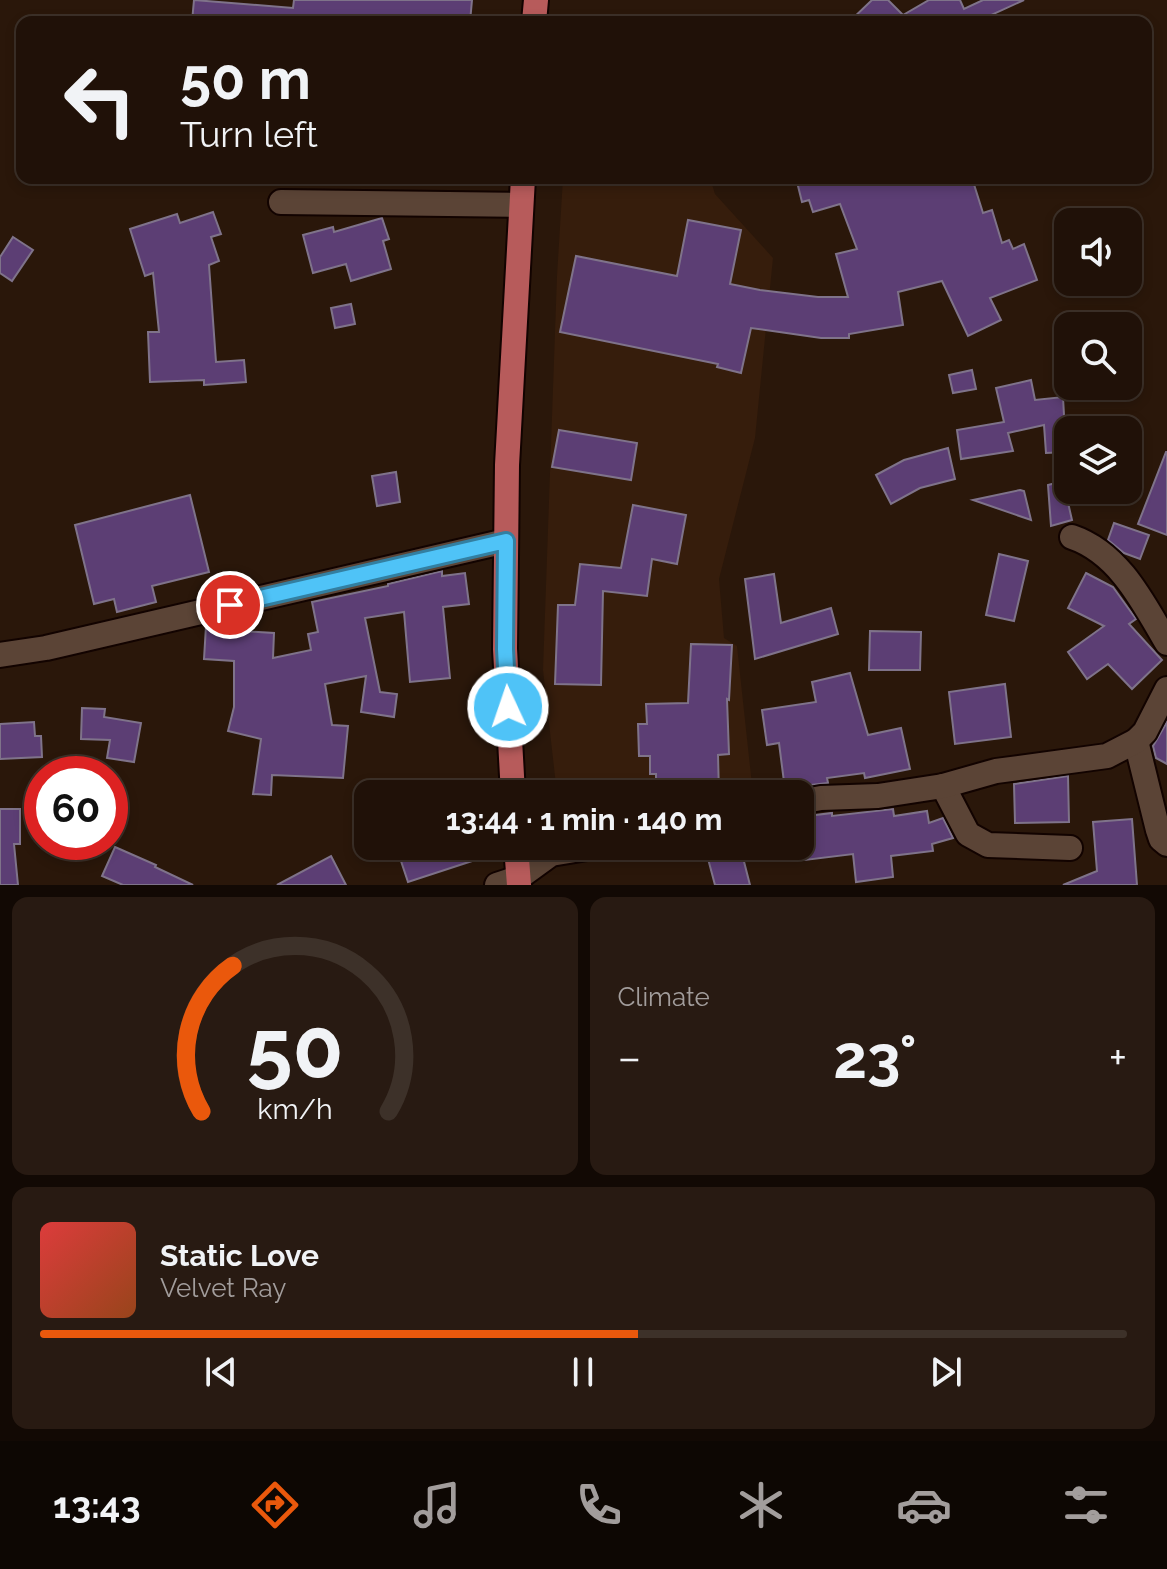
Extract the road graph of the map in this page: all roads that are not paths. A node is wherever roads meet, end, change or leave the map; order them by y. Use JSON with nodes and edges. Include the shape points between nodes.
{"nodes":[{"id":1,"x":523,"y":184,"type":"edge"},
{"id":2,"x":281,"y":202,"type":"dead end"},
{"id":3,"x":521,"y":205,"type":"junction"},
{"id":4,"x":1072,"y":537,"type":"dead end"},
{"id":5,"x":506,"y":541,"type":"junction"},
{"id":6,"x":1167,"y":643,"type":"edge"},
{"id":7,"x":0,"y":655,"type":"edge"},
{"id":8,"x":1167,"y":689,"type":"edge"},
{"id":9,"x":1136,"y":741,"type":"junction"},
{"id":10,"x":512,"y":780,"type":"edge"},
{"id":11,"x":943,"y":786,"type":"junction"},
{"id":12,"x":814,"y":799,"type":"edge"},
{"id":13,"x":1167,"y":844,"type":"edge"},
{"id":14,"x":1070,"y":848,"type":"dead end"},
{"id":15,"x":514,"y":860,"type":"edge"},
{"id":16,"x":543,"y":860,"type":"edge"},
{"id":17,"x":511,"y":883,"type":"edge"}],
"edges":[{"from":1,"to":3,"type":"main road"},
{"from":2,"to":3,"type":"street"},
{"from":3,"to":5,"type":"main road"},
{"from":4,"to":6,"type":"street","via":[[1097,548],[1121,571]]},
{"from":5,"to":7,"type":"street"},
{"from":5,"to":10,"type":"main road"},
{"from":8,"to":9,"type":"street"},
{"from":9,"to":11,"type":"street","via":[[1107,756],[996,771]]},
{"from":9,"to":13,"type":"street","via":[[1158,830]]},
{"from":11,"to":12,"type":"street"},
{"from":11,"to":14,"type":"street","via":[[968,834],[988,845]]},
{"from":15,"to":17,"type":"main road"},
{"from":16,"to":17,"type":"street"}]}
